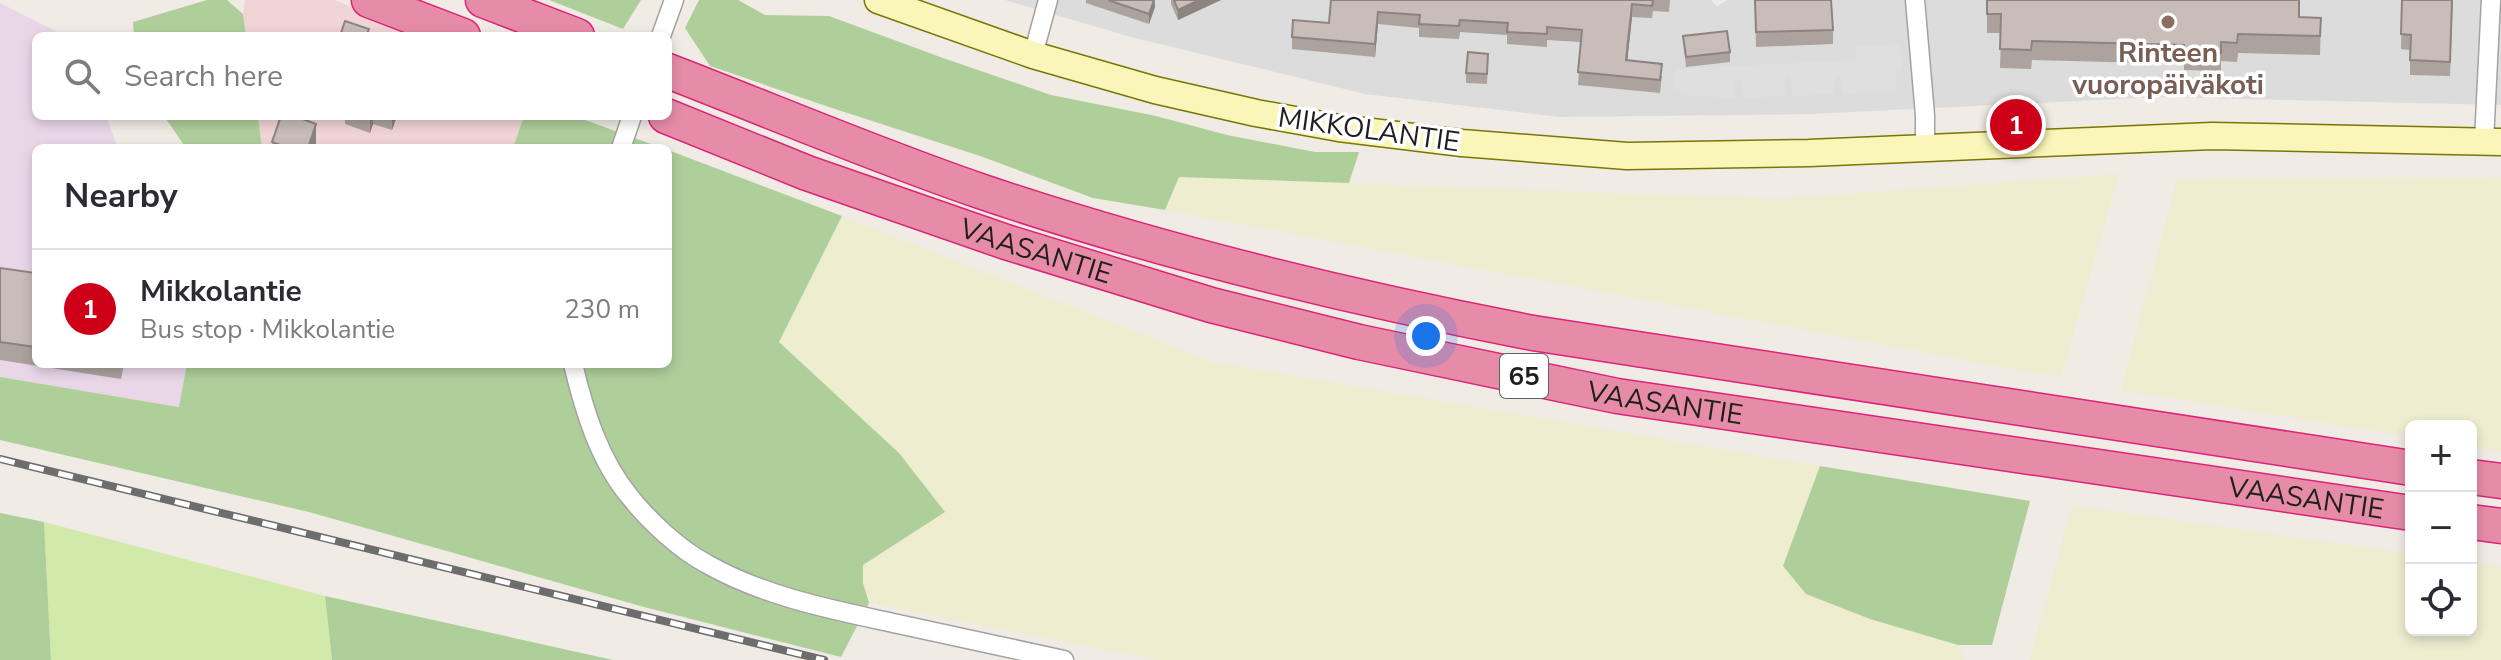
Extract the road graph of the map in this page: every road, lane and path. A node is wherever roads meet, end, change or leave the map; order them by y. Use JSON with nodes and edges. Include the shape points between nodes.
{"nodes":[{"id":1,"x":369,"y":0,"type":"edge"},
{"id":2,"x":483,"y":0,"type":"edge"},
{"id":3,"x":878,"y":0,"type":"edge"},
{"id":4,"x":1048,"y":0,"type":"edge"},
{"id":5,"x":1915,"y":0,"type":"edge"},
{"id":6,"x":2491,"y":0,"type":"edge"},
{"id":7,"x":673,"y":2,"type":"edge"},
{"id":8,"x":453,"y":32,"type":"edge"},
{"id":9,"x":567,"y":32,"type":"edge"},
{"id":10,"x":662,"y":32,"type":"edge"},
{"id":11,"x":1033,"y":55,"type":"junction"},
{"id":12,"x":672,"y":73,"type":"edge"},
{"id":13,"x":672,"y":118,"type":"edge"},
{"id":14,"x":631,"y":120,"type":"edge"},
{"id":15,"x":2492,"y":141,"type":"edge"},
{"id":16,"x":622,"y":144,"type":"edge"},
{"id":17,"x":1925,"y":148,"type":"junction"},
{"id":18,"x":574,"y":368,"type":"edge"},
{"id":19,"x":2405,"y":467,"type":"edge"},
{"id":20,"x":2477,"y":478,"type":"edge"},
{"id":21,"x":2501,"y":481,"type":"edge"},
{"id":22,"x":2405,"y":512,"type":"edge"},
{"id":23,"x":2477,"y":523,"type":"edge"},
{"id":24,"x":2501,"y":526,"type":"edge"},
{"id":25,"x":1064,"y":660,"type":"edge"}],
"edges":[{"from":1,"to":8,"type":"highway"},
{"from":2,"to":9,"type":"highway"},
{"from":3,"to":11,"type":"main road","name":"MIKKOLANTIE"},
{"from":4,"to":11,"type":"street"},
{"from":5,"to":17,"type":"street"},
{"from":6,"to":15,"type":"street"},
{"from":7,"to":10,"type":"street"},
{"from":11,"to":17,"type":"main road","name":"MIKKOLANTIE","via":[[1256,113],[1462,143],[1627,156]]},
{"from":12,"to":19,"type":"highway","name":"VAASANTIE","number":"65","via":[[979,190],[1141,241],[1430,313]]},
{"from":13,"to":22,"type":"highway","name":"VAASANTIE","number":"65","via":[[807,173],[1006,242],[1211,305],[1359,342],[1617,396]]},
{"from":14,"to":16,"type":"street"},
{"from":15,"to":17,"type":"main road","name":"MIKKOLANTIE","via":[[2212,136]]},
{"from":18,"to":25,"type":"street","via":[[597,441],[628,495],[707,564],[829,610]]},
{"from":20,"to":21,"type":"highway"},
{"from":23,"to":24,"type":"highway"}]}
